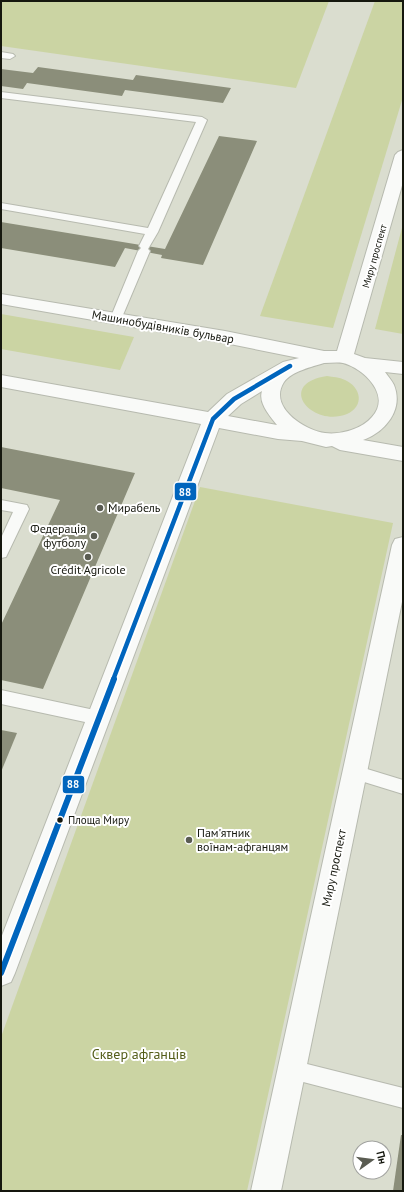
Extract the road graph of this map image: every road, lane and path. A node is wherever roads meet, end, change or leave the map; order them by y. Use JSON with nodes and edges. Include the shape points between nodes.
{"nodes":[{"id":1,"x":1,"y":95,"type":"edge"},
{"id":2,"x":403,"y":155,"type":"edge"},
{"id":3,"x":1,"y":206,"type":"edge"},
{"id":4,"x":152,"y":232,"type":"junction"},
{"id":5,"x":1,"y":299,"type":"edge"},
{"id":6,"x":116,"y":319,"type":"junction"},
{"id":7,"x":324,"y":357,"type":"junction"},
{"id":8,"x":344,"y":357,"type":"junction"},
{"id":9,"x":362,"y":364,"type":"junction"},
{"id":10,"x":290,"y":366,"type":"junction"},
{"id":11,"x":403,"y":368,"type":"edge"},
{"id":12,"x":1,"y":381,"type":"edge"},
{"id":13,"x":386,"y":385,"type":"junction"},
{"id":14,"x":403,"y":412,"type":"edge"},
{"id":15,"x":213,"y":420,"type":"junction"},
{"id":16,"x":307,"y":434,"type":"junction"},
{"id":17,"x":327,"y":440,"type":"junction"},
{"id":18,"x":403,"y":454,"type":"edge"},
{"id":19,"x":1,"y":505,"type":"edge"},
{"id":20,"x":403,"y":545,"type":"edge"},
{"id":21,"x":1,"y":553,"type":"edge"},
{"id":22,"x":1,"y":697,"type":"edge"},
{"id":23,"x":99,"y":718,"type":"junction"},
{"id":24,"x":354,"y":772,"type":"junction"},
{"id":25,"x":403,"y":787,"type":"edge"},
{"id":26,"x":1,"y":973,"type":"edge"},
{"id":27,"x":291,"y":1070,"type":"junction"},
{"id":28,"x":403,"y":1098,"type":"edge"},
{"id":29,"x":266,"y":1191,"type":"edge"}],
"edges":[{"from":1,"to":4,"type":"lane","via":[[202,120]]},
{"from":2,"to":8,"type":"street","name":"Миру проспект"},
{"from":3,"to":4,"type":"lane"},
{"from":4,"to":6,"type":"lane"},
{"from":5,"to":6,"type":"street","name":"Машинобудівників бульвар"},
{"from":6,"to":7,"type":"street","name":"Машинобудівників бульвар"},
{"from":7,"to":8,"type":"street"},
{"from":7,"to":10,"type":"street","via":[[306,359]]},
{"from":8,"to":9,"type":"street"},
{"from":9,"to":11,"type":"street"},
{"from":9,"to":13,"type":"street","via":[[376,373]]},
{"from":10,"to":15,"type":"street","via":[[234,399]]},
{"from":10,"to":16,"type":"street","via":[[278,375],[271,388],[270,401],[277,414],[289,426]]},
{"from":12,"to":15,"type":"street"},
{"from":13,"to":14,"type":"street"},
{"from":13,"to":17,"type":"street","via":[[391,398],[389,411],[381,423],[348,439]]},
{"from":15,"to":16,"type":"street","via":[[278,432]]},
{"from":15,"to":23,"type":"street"},
{"from":16,"to":17,"type":"street"},
{"from":17,"to":18,"type":"street"},
{"from":19,"to":21,"type":"lane","via":[[22,509]]},
{"from":20,"to":24,"type":"street","name":"Миру проспект"},
{"from":22,"to":23,"type":"lane"},
{"from":23,"to":26,"type":"street"},
{"from":24,"to":25,"type":"lane"},
{"from":24,"to":27,"type":"street","name":"Миру проспект"},
{"from":27,"to":28,"type":"lane"},
{"from":27,"to":29,"type":"street","name":"Миру проспект"}]}
